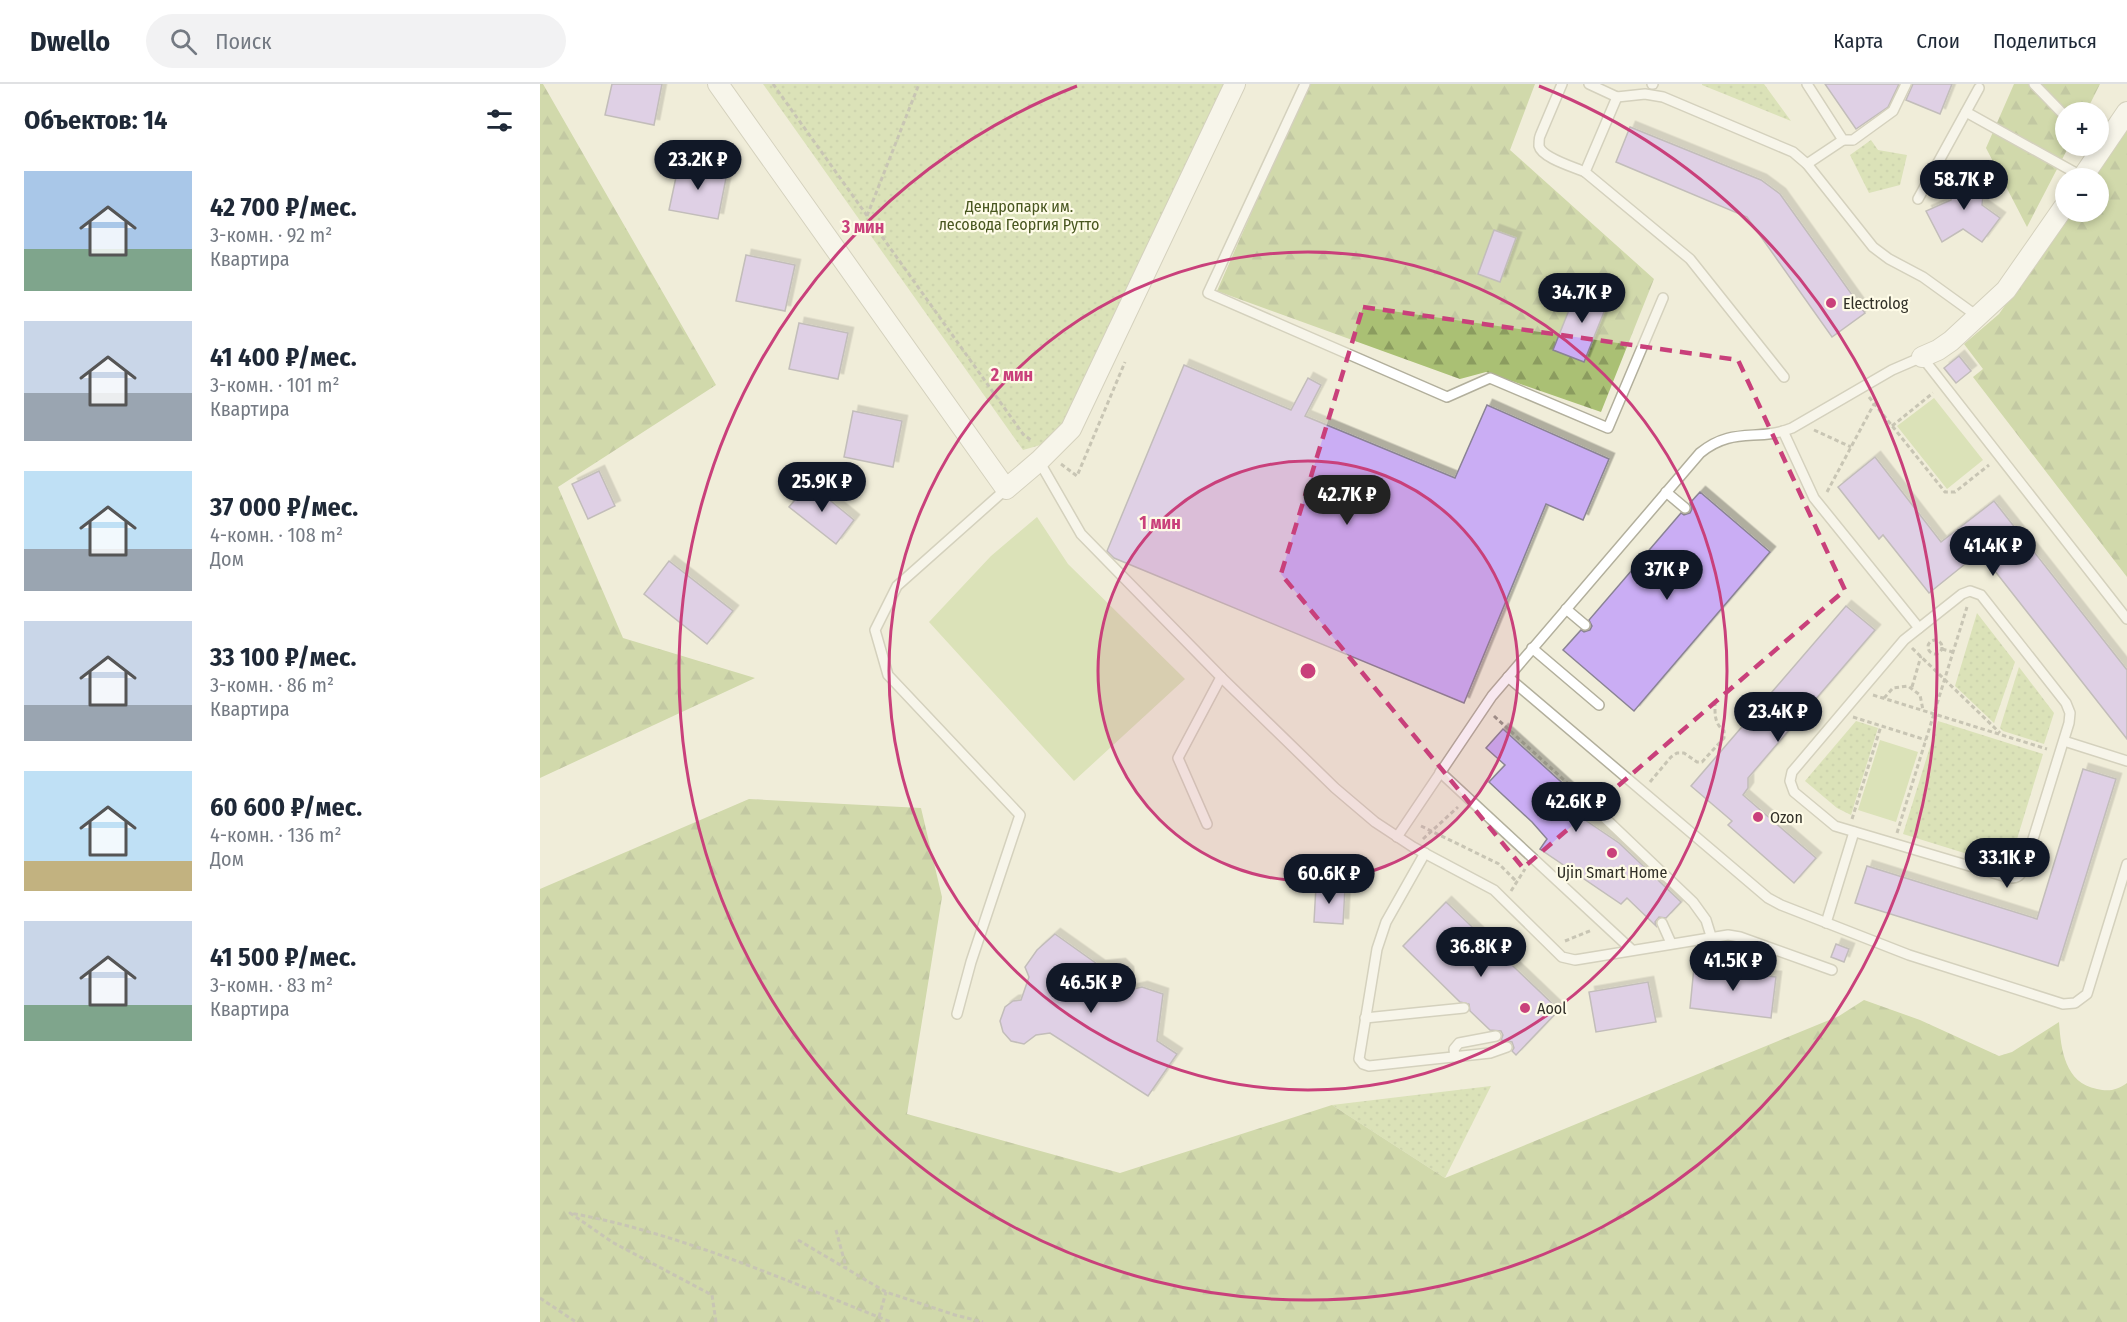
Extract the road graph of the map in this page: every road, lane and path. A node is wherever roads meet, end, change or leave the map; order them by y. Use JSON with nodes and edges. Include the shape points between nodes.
{"nodes":[{"id":1,"x":718,"y":84,"type":"edge"},
{"id":2,"x":773,"y":84,"type":"edge"},
{"id":3,"x":919,"y":84,"type":"edge"},
{"id":4,"x":1235,"y":84,"type":"edge"},
{"id":5,"x":1305,"y":84,"type":"edge"},
{"id":6,"x":1562,"y":84,"type":"edge"},
{"id":7,"x":1589,"y":84,"type":"edge"},
{"id":8,"x":1653,"y":84,"type":"edge"},
{"id":9,"x":1807,"y":84,"type":"edge"},
{"id":10,"x":1906,"y":84,"type":"edge"},
{"id":11,"x":2034,"y":84,"type":"edge"},
{"id":12,"x":1980,"y":88,"type":"dead end"},
{"id":13,"x":1652,"y":95,"type":"junction"},
{"id":14,"x":1617,"y":97,"type":"junction"},
{"id":15,"x":2055,"y":106,"type":"edge"},
{"id":16,"x":1966,"y":112,"type":"junction"},
{"id":17,"x":2127,"y":112,"type":"edge"},
{"id":18,"x":2109,"y":133,"type":"edge"},
{"id":19,"x":1843,"y":140,"type":"junction"},
{"id":20,"x":1807,"y":164,"type":"junction"},
{"id":21,"x":2065,"y":168,"type":"edge"},
{"id":22,"x":1585,"y":172,"type":"junction"},
{"id":23,"x":1918,"y":199,"type":"dead end"},
{"id":24,"x":867,"y":216,"type":"junction"},
{"id":25,"x":2055,"y":220,"type":"edge"},
{"id":26,"x":1663,"y":298,"type":"dead end"},
{"id":27,"x":1978,"y":317,"type":"junction"},
{"id":28,"x":1128,"y":356,"type":"dead end"},
{"id":29,"x":1922,"y":357,"type":"junction"},
{"id":30,"x":1784,"y":378,"type":"dead end"},
{"id":31,"x":1944,"y":384,"type":"junction"},
{"id":32,"x":1862,"y":388,"type":"junction"},
{"id":33,"x":1874,"y":404,"type":"junction"},
{"id":34,"x":1801,"y":423,"type":"junction"},
{"id":35,"x":1892,"y":426,"type":"junction"},
{"id":36,"x":1783,"y":431,"type":"junction"},
{"id":37,"x":1851,"y":447,"type":"junction"},
{"id":38,"x":2000,"y":456,"type":"junction"},
{"id":39,"x":1043,"y":457,"type":"junction"},
{"id":40,"x":1006,"y":489,"type":"junction"},
{"id":41,"x":1666,"y":492,"type":"junction"},
{"id":42,"x":1820,"y":505,"type":"junction"},
{"id":43,"x":1685,"y":508,"type":"dead end"},
{"id":44,"x":1972,"y":591,"type":"junction"},
{"id":45,"x":1566,"y":609,"type":"junction"},
{"id":46,"x":2127,"y":619,"type":"edge"},
{"id":47,"x":1585,"y":625,"type":"dead end"},
{"id":48,"x":1919,"y":628,"type":"junction"},
{"id":49,"x":1904,"y":640,"type":"junction"},
{"id":50,"x":1532,"y":648,"type":"junction"},
{"id":51,"x":1942,"y":649,"type":"junction"},
{"id":52,"x":1930,"y":652,"type":"junction"},
{"id":53,"x":1953,"y":652,"type":"junction"},
{"id":54,"x":1922,"y":658,"type":"junction"},
{"id":55,"x":1508,"y":676,"type":"junction"},
{"id":56,"x":1221,"y":677,"type":"junction"},
{"id":57,"x":1945,"y":680,"type":"junction"},
{"id":58,"x":1912,"y":687,"type":"junction"},
{"id":59,"x":1861,"y":691,"type":"junction"},
{"id":60,"x":1884,"y":698,"type":"junction"},
{"id":61,"x":1716,"y":702,"type":"dead end"},
{"id":62,"x":1599,"y":705,"type":"dead end"},
{"id":63,"x":1484,"y":706,"type":"junction"},
{"id":64,"x":1923,"y":710,"type":"junction"},
{"id":65,"x":1841,"y":714,"type":"junction"},
{"id":66,"x":1934,"y":714,"type":"junction"},
{"id":67,"x":1881,"y":726,"type":"junction"},
{"id":68,"x":2002,"y":735,"type":"junction"},
{"id":69,"x":1926,"y":740,"type":"junction"},
{"id":70,"x":2064,"y":741,"type":"junction"},
{"id":71,"x":2060,"y":753,"type":"junction"},
{"id":72,"x":2127,"y":761,"type":"edge"},
{"id":73,"x":1440,"y":772,"type":"junction"},
{"id":74,"x":1642,"y":792,"type":"junction"},
{"id":75,"x":1469,"y":798,"type":"junction"},
{"id":76,"x":1585,"y":799,"type":"joint"},
{"id":77,"x":1408,"y":819,"type":"junction"},
{"id":78,"x":1207,"y":824,"type":"dead end"},
{"id":79,"x":1432,"y":831,"type":"junction"},
{"id":80,"x":1851,"y":831,"type":"junction"},
{"id":81,"x":1396,"y":837,"type":"junction"},
{"id":82,"x":1894,"y":844,"type":"junction"},
{"id":83,"x":1413,"y":847,"type":"junction"},
{"id":84,"x":1425,"y":853,"type":"junction"},
{"id":85,"x":1532,"y":857,"type":"junction"},
{"id":86,"x":2127,"y":864,"type":"edge"},
{"id":87,"x":1517,"y":882,"type":"junction"},
{"id":88,"x":1505,"y":901,"type":"junction"},
{"id":89,"x":1662,"y":923,"type":"dead end"},
{"id":90,"x":1826,"y":923,"type":"junction"},
{"id":91,"x":1605,"y":924,"type":"junction"},
{"id":92,"x":1711,"y":936,"type":"junction"},
{"id":93,"x":1671,"y":943,"type":"junction"},
{"id":94,"x":1551,"y":947,"type":"junction"},
{"id":95,"x":1632,"y":950,"type":"junction"},
{"id":96,"x":1832,"y":970,"type":"dead end"},
{"id":97,"x":1464,"y":1008,"type":"dead end"},
{"id":98,"x":957,"y":1014,"type":"dead end"},
{"id":99,"x":1365,"y":1018,"type":"junction"},
{"id":100,"x":1496,"y":1036,"type":"dead end"},
{"id":101,"x":1507,"y":1047,"type":"dead end"},
{"id":102,"x":1455,"y":1057,"type":"junction"},
{"id":103,"x":836,"y":1230,"type":"dead end"},
{"id":104,"x":798,"y":1240,"type":"dead end"},
{"id":105,"x":847,"y":1269,"type":"junction"},
{"id":106,"x":886,"y":1292,"type":"junction"},
{"id":107,"x":540,"y":1298,"type":"edge"},
{"id":108,"x":879,"y":1317,"type":"junction"},
{"id":109,"x":576,"y":1322,"type":"edge"},
{"id":110,"x":716,"y":1322,"type":"edge"},
{"id":111,"x":891,"y":1322,"type":"edge"},
{"id":112,"x":983,"y":1322,"type":"edge"}],
"edges":[{"from":1,"to":40,"type":"street"},
{"from":2,"to":24,"type":"path"},
{"from":3,"to":24,"type":"path"},
{"from":4,"to":39,"type":"street","via":[[1071,429]]},
{"from":5,"to":26,"type":"lane","via":[[1208,293],[1447,397],[1490,378],[1608,428]]},
{"from":6,"to":22,"type":"lane","via":[[1539,145],[1549,157]]},
{"from":7,"to":14,"type":"lane"},
{"from":8,"to":13,"type":"lane"},
{"from":9,"to":19,"type":"lane"},
{"from":10,"to":19,"type":"lane","via":[[1888,116],[1853,140]]},
{"from":11,"to":15,"type":"lane"},
{"from":12,"to":16,"type":"lane"},
{"from":13,"to":14,"type":"lane"},
{"from":13,"to":20,"type":"lane","via":[[1783,147]]},
{"from":14,"to":22,"type":"lane"},
{"from":16,"to":21,"type":"lane"},
{"from":16,"to":23,"type":"lane"},
{"from":17,"to":18,"type":"street"},
{"from":19,"to":20,"type":"lane"},
{"from":20,"to":27,"type":"lane","via":[[1881,254]]},
{"from":22,"to":30,"type":"lane","via":[[1690,259]]},
{"from":24,"to":39,"type":"path"},
{"from":25,"to":27,"type":"street","via":[[2015,279]]},
{"from":27,"to":29,"type":"street","via":[[1946,345]]},
{"from":28,"to":39,"type":"path","via":[[1077,476]]},
{"from":29,"to":31,"type":"lane"},
{"from":29,"to":32,"type":"lane"},
{"from":31,"to":35,"type":"path"},
{"from":31,"to":38,"type":"lane"},
{"from":32,"to":33,"type":"path"},
{"from":32,"to":34,"type":"lane"},
{"from":33,"to":35,"type":"path"},
{"from":33,"to":37,"type":"path"},
{"from":34,"to":36,"type":"lane"},
{"from":34,"to":37,"type":"path"},
{"from":35,"to":38,"type":"path","via":[[1942,491],[1948,493],[1955,492]]},
{"from":36,"to":41,"type":"lane","via":[[1718,440],[1700,453]]},
{"from":36,"to":42,"type":"lane"},
{"from":37,"to":42,"type":"path"},
{"from":38,"to":46,"type":"lane"},
{"from":39,"to":40,"type":"street"},
{"from":39,"to":56,"type":"lane","via":[[1081,534]]},
{"from":40,"to":98,"type":"lane","via":[[897,586],[875,630],[888,675],[1020,815]]},
{"from":41,"to":43,"type":"lane"},
{"from":41,"to":45,"type":"lane"},
{"from":42,"to":48,"type":"lane"},
{"from":44,"to":48,"type":"lane","via":[[1962,594]]},
{"from":44,"to":53,"type":"path"},
{"from":44,"to":70,"type":"lane","via":[[1981,595],[2066,703],[2070,717]]},
{"from":45,"to":47,"type":"lane"},
{"from":45,"to":50,"type":"lane"},
{"from":48,"to":49,"type":"lane"},
{"from":49,"to":54,"type":"path"},
{"from":49,"to":59,"type":"lane"},
{"from":50,"to":55,"type":"lane"},
{"from":50,"to":62,"type":"lane"},
{"from":51,"to":52,"type":"path","via":[[1935,654]]},
{"from":51,"to":52,"type":"path","via":[[1941,643],[1932,640]]},
{"from":51,"to":53,"type":"path"},
{"from":52,"to":54,"type":"path"},
{"from":53,"to":57,"type":"path"},
{"from":54,"to":57,"type":"path"},
{"from":54,"to":58,"type":"path"},
{"from":55,"to":63,"type":"lane"},
{"from":55,"to":74,"type":"lane"},
{"from":56,"to":78,"type":"lane","via":[[1178,758]]},
{"from":56,"to":81,"type":"lane","via":[[1335,788]]},
{"from":57,"to":66,"type":"path"},
{"from":57,"to":68,"type":"path"},
{"from":58,"to":60,"type":"path","via":[[1898,686]]},
{"from":58,"to":64,"type":"path","via":[[1920,695]]},
{"from":59,"to":60,"type":"path"},
{"from":59,"to":65,"type":"lane"},
{"from":60,"to":64,"type":"path"},
{"from":61,"to":74,"type":"path","via":[[1715,718],[1724,738],[1702,762],[1684,753],[1674,754]]},
{"from":63,"to":73,"type":"lane"},
{"from":63,"to":76,"type":"path"},
{"from":64,"to":66,"type":"path"},
{"from":65,"to":67,"type":"path"},
{"from":65,"to":80,"type":"lane","via":[[1792,771],[1790,781],[1794,792],[1825,819]]},
{"from":66,"to":68,"type":"path"},
{"from":66,"to":69,"type":"path"},
{"from":67,"to":69,"type":"path"},
{"from":67,"to":80,"type":"path"},
{"from":68,"to":71,"type":"path"},
{"from":69,"to":82,"type":"path"},
{"from":70,"to":71,"type":"lane"},
{"from":70,"to":72,"type":"lane"},
{"from":71,"to":82,"type":"lane","via":[[2019,876],[2010,878]]},
{"from":73,"to":75,"type":"lane"},
{"from":73,"to":77,"type":"lane"},
{"from":74,"to":90,"type":"lane","via":[[1762,894]]},
{"from":75,"to":79,"type":"path"},
{"from":75,"to":85,"type":"lane"},
{"from":76,"to":92,"type":"lane","via":[[1699,908]]},
{"from":77,"to":79,"type":"path"},
{"from":77,"to":81,"type":"lane"},
{"from":79,"to":83,"type":"path"},
{"from":79,"to":87,"type":"path","via":[[1499,864]]},
{"from":80,"to":82,"type":"lane"},
{"from":80,"to":90,"type":"lane"},
{"from":81,"to":83,"type":"lane"},
{"from":83,"to":84,"type":"lane"},
{"from":84,"to":88,"type":"lane","via":[[1485,884]]},
{"from":84,"to":99,"type":"lane","via":[[1382,931]]},
{"from":85,"to":87,"type":"path"},
{"from":85,"to":91,"type":"lane"},
{"from":86,"to":90,"type":"lane","via":[[2090,988],[2075,1003],[2063,1004]]},
{"from":87,"to":88,"type":"path"},
{"from":88,"to":94,"type":"lane"},
{"from":89,"to":93,"type":"lane"},
{"from":91,"to":94,"type":"path"},
{"from":91,"to":95,"type":"lane"},
{"from":92,"to":93,"type":"lane"},
{"from":92,"to":96,"type":"lane","via":[[1740,937]]},
{"from":93,"to":95,"type":"lane"},
{"from":94,"to":95,"type":"lane","via":[[1570,960]]},
{"from":97,"to":99,"type":"lane"},
{"from":99,"to":102,"type":"lane","via":[[1359,1055],[1366,1066]]},
{"from":100,"to":102,"type":"lane","via":[[1459,1042],[1454,1049]]},
{"from":101,"to":102,"type":"lane"},
{"from":103,"to":105,"type":"path"},
{"from":104,"to":105,"type":"path"},
{"from":105,"to":106,"type":"path"},
{"from":106,"to":108,"type":"path"},
{"from":106,"to":112,"type":"path"},
{"from":107,"to":109,"type":"path"},
{"from":108,"to":110,"type":"path","via":[[754,1268],[617,1221],[570,1213],[612,1242],[712,1295]]},
{"from":108,"to":111,"type":"path"}]}
